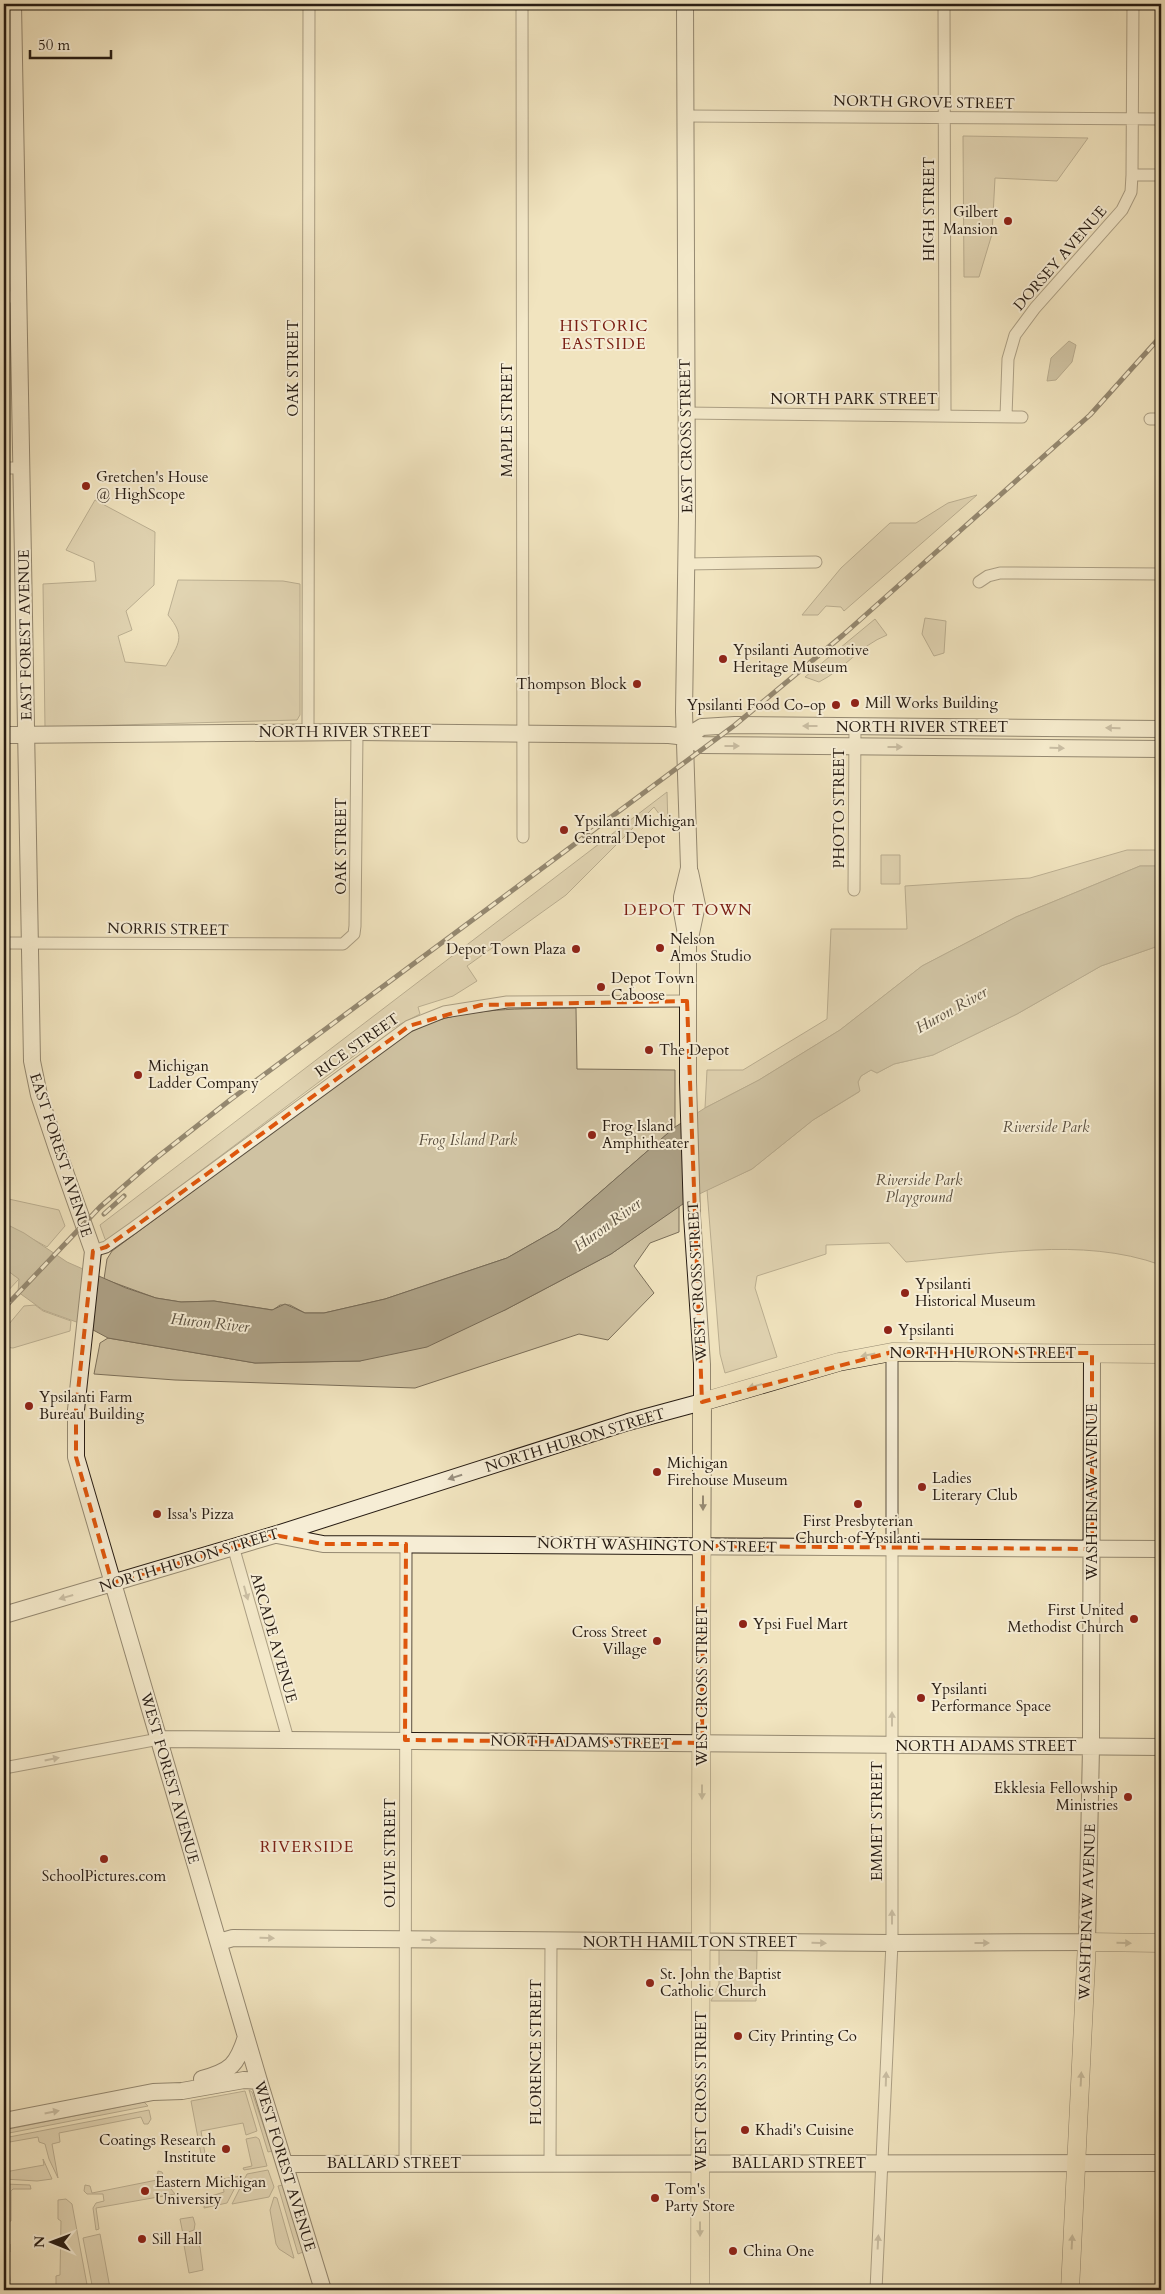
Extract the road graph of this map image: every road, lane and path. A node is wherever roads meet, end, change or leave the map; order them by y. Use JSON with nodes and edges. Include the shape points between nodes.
{"nodes":[{"id":1,"x":13,"y":4,"type":"edge"},
{"id":2,"x":309,"y":4,"type":"edge"},
{"id":3,"x":522,"y":4,"type":"edge"},
{"id":4,"x":685,"y":4,"type":"edge"},
{"id":5,"x":944,"y":4,"type":"edge"},
{"id":6,"x":1133,"y":4,"type":"edge"},
{"id":7,"x":687,"y":116,"type":"junction"},
{"id":8,"x":943,"y":117,"type":"junction"},
{"id":9,"x":1133,"y":119,"type":"junction"},
{"id":10,"x":1161,"y":119,"type":"edge"},
{"id":11,"x":10,"y":125,"type":"edge"},
{"id":12,"x":1132,"y":175,"type":"junction"},
{"id":13,"x":1161,"y":175,"type":"edge"},
{"id":14,"x":11,"y":297,"type":"edge"},
{"id":15,"x":685,"y":413,"type":"junction"},
{"id":16,"x":945,"y":414,"type":"junction"},
{"id":17,"x":1006,"y":416,"type":"junction"},
{"id":18,"x":1022,"y":417,"type":"dead end"},
{"id":19,"x":4,"y":468,"type":"edge"},
{"id":20,"x":22,"y":468,"type":"junction"},
{"id":21,"x":816,"y":562,"type":"dead end"},
{"id":22,"x":686,"y":564,"type":"junction"},
{"id":23,"x":1161,"y":574,"type":"edge"},
{"id":24,"x":979,"y":582,"type":"dead end"},
{"id":25,"x":855,"y":726,"type":"junction"},
{"id":26,"x":1161,"y":729,"type":"edge"},
{"id":27,"x":308,"y":732,"type":"junction"},
{"id":28,"x":357,"y":732,"type":"junction"},
{"id":29,"x":522,"y":732,"type":"junction"},
{"id":30,"x":28,"y":734,"type":"junction"},
{"id":31,"x":4,"y":735,"type":"edge"},
{"id":32,"x":686,"y":737,"type":"junction"},
{"id":33,"x":855,"y":747,"type":"junction"},
{"id":34,"x":1161,"y":749,"type":"edge"},
{"id":35,"x":523,"y":836,"type":"dead end"},
{"id":36,"x":854,"y":890,"type":"dead end"},
{"id":37,"x":30,"y":942,"type":"junction"},
{"id":38,"x":4,"y":943,"type":"edge"},
{"id":39,"x":332,"y":946,"type":"joint"},
{"id":40,"x":688,"y":1001,"type":"junction"},
{"id":41,"x":688,"y":1082,"type":"joint"},
{"id":42,"x":92,"y":1254,"type":"junction"},
{"id":43,"x":892,"y":1352,"type":"junction"},
{"id":44,"x":1092,"y":1353,"type":"junction"},
{"id":45,"x":1161,"y":1354,"type":"edge"},
{"id":46,"x":702,"y":1402,"type":"junction"},
{"id":47,"x":274,"y":1535,"type":"junction"},
{"id":48,"x":406,"y":1544,"type":"junction"},
{"id":49,"x":233,"y":1546,"type":"junction"},
{"id":50,"x":703,"y":1546,"type":"junction"},
{"id":51,"x":892,"y":1548,"type":"junction"},
{"id":52,"x":1092,"y":1549,"type":"junction"},
{"id":53,"x":1161,"y":1550,"type":"edge"},
{"id":54,"x":112,"y":1583,"type":"junction"},
{"id":55,"x":4,"y":1615,"type":"edge"},
{"id":56,"x":159,"y":1739,"type":"junction"},
{"id":57,"x":288,"y":1739,"type":"junction"},
{"id":58,"x":405,"y":1740,"type":"junction"},
{"id":59,"x":702,"y":1743,"type":"junction"},
{"id":60,"x":891,"y":1746,"type":"junction"},
{"id":61,"x":1091,"y":1747,"type":"junction"},
{"id":62,"x":1161,"y":1748,"type":"edge"},
{"id":63,"x":4,"y":1768,"type":"edge"},
{"id":64,"x":405,"y":1940,"type":"junction"},
{"id":65,"x":551,"y":1941,"type":"junction"},
{"id":66,"x":219,"y":1942,"type":"junction"},
{"id":67,"x":701,"y":1942,"type":"junction"},
{"id":68,"x":1087,"y":1942,"type":"junction"},
{"id":69,"x":892,"y":1943,"type":"junction"},
{"id":70,"x":1161,"y":1943,"type":"edge"},
{"id":71,"x":246,"y":2037,"type":"junction"},
{"id":72,"x":259,"y":2081,"type":"junction"},
{"id":73,"x":161,"y":2091,"type":"junction"},
{"id":74,"x":4,"y":2121,"type":"edge"},
{"id":75,"x":405,"y":2163,"type":"junction"},
{"id":76,"x":550,"y":2163,"type":"junction"},
{"id":77,"x":701,"y":2163,"type":"junction"},
{"id":78,"x":882,"y":2163,"type":"junction"},
{"id":79,"x":1076,"y":2163,"type":"junction"},
{"id":80,"x":1161,"y":2163,"type":"edge"},
{"id":81,"x":286,"y":2164,"type":"junction"},
{"id":82,"x":323,"y":2290,"type":"edge"},
{"id":83,"x":700,"y":2290,"type":"edge"},
{"id":84,"x":876,"y":2290,"type":"edge"},
{"id":85,"x":1070,"y":2290,"type":"edge"}],
"edges":[{"from":1,"to":11,"type":"street","name":"EAST FOREST AVENUE"},
{"from":2,"to":27,"type":"street","name":"OAK STREET"},
{"from":3,"to":29,"type":"street","name":"MAPLE STREET"},
{"from":4,"to":7,"type":"street","name":"EAST CROSS STREET"},
{"from":5,"to":8,"type":"street","name":"HIGH STREET"},
{"from":6,"to":9,"type":"street","name":"DORSEY AVENUE"},
{"from":7,"to":8,"type":"street","name":"NORTH GROVE STREET"},
{"from":7,"to":15,"type":"street","name":"EAST CROSS STREET"},
{"from":8,"to":9,"type":"street","name":"NORTH GROVE STREET"},
{"from":8,"to":16,"type":"street","name":"HIGH STREET"},
{"from":9,"to":10,"type":"street","name":"NORTH GROVE STREET"},
{"from":9,"to":12,"type":"street","name":"DORSEY AVENUE"},
{"from":11,"to":14,"type":"street","name":"EAST FOREST AVENUE"},
{"from":12,"to":13,"type":"street"},
{"from":12,"to":17,"type":"street","name":"DORSEY AVENUE","via":[[1131,192],[1122,210],[1015,334],[1008,359]]},
{"from":14,"to":20,"type":"street","name":"EAST FOREST AVENUE"},
{"from":15,"to":16,"type":"street","name":"NORTH PARK STREET"},
{"from":15,"to":22,"type":"street","name":"EAST CROSS STREET"},
{"from":16,"to":17,"type":"street","name":"NORTH PARK STREET"},
{"from":17,"to":18,"type":"street","name":"NORTH PARK STREET"},
{"from":19,"to":20,"type":"street"},
{"from":20,"to":30,"type":"street","name":"EAST FOREST AVENUE"},
{"from":21,"to":22,"type":"street"},
{"from":22,"to":32,"type":"street","name":"EAST CROSS STREET"},
{"from":23,"to":24,"type":"street","via":[[1000,573]]},
{"from":26,"to":25,"type":"street","name":"NORTH RIVER STREET","one_way":true},
{"from":25,"to":32,"type":"street","name":"NORTH RIVER STREET","one_way":true,"via":[[702,727]]},
{"from":25,"to":33,"type":"street","name":"PHOTO STREET"},
{"from":27,"to":28,"type":"street","name":"NORTH RIVER STREET"},
{"from":27,"to":30,"type":"street","name":"NORTH RIVER STREET"},
{"from":28,"to":29,"type":"street","name":"NORTH RIVER STREET"},
{"from":28,"to":39,"type":"street","name":"OAK STREET","via":[[355,926],[349,940]]},
{"from":29,"to":32,"type":"street","name":"NORTH RIVER STREET"},
{"from":29,"to":35,"type":"street","name":"MAPLE STREET"},
{"from":30,"to":31,"type":"street","name":"NORTH RIVER STREET"},
{"from":30,"to":37,"type":"street","name":"EAST FOREST AVENUE"},
{"from":32,"to":33,"type":"street","name":"NORTH RIVER STREET","one_way":true,"via":[[701,745]]},
{"from":32,"to":40,"type":"street","name":"EAST CROSS STREET","via":[[688,868],[697,905],[688,945]]},
{"from":33,"to":34,"type":"street","name":"NORTH RIVER STREET","one_way":true},
{"from":33,"to":36,"type":"street","name":"PHOTO STREET"},
{"from":37,"to":38,"type":"street","name":"NORRIS STREET"},
{"from":37,"to":39,"type":"street","name":"NORRIS STREET"},
{"from":37,"to":42,"type":"street","name":"EAST FOREST AVENUE","via":[[35,1078]]},
{"from":40,"to":41,"type":"street","name":"EAST CROSS STREET"},
{"from":40,"to":42,"type":"street","name":"RICE STREET","via":[[507,1002],[444,1012],[409,1026],[133,1228]]},
{"from":41,"to":46,"type":"street","name":"WEST CROSS STREET"},
{"from":42,"to":54,"type":"street","name":"WEST FOREST AVENUE","via":[[74,1428],[76,1457]]},
{"from":43,"to":44,"type":"main road","name":"NORTH HURON STREET"},
{"from":43,"to":46,"type":"main road","name":"NORTH HURON STREET","one_way":true,"via":[[839,1362]]},
{"from":43,"to":51,"type":"street","name":"EMMET STREET"},
{"from":44,"to":45,"type":"main road","name":"NORTH HURON STREET"},
{"from":44,"to":52,"type":"street","name":"WASHTENAW AVENUE"},
{"from":46,"to":47,"type":"street","name":"NORTH HURON STREET","one_way":true,"via":[[628,1422]]},
{"from":46,"to":50,"type":"main road","name":"WEST CROSS STREET","one_way":true},
{"from":47,"to":48,"type":"street","name":"NORTH WASHINGTON STREET","via":[[323,1544]]},
{"from":47,"to":49,"type":"street","name":"NORTH HURON STREET"},
{"from":48,"to":50,"type":"street","name":"NORTH WASHINGTON STREET"},
{"from":48,"to":58,"type":"street","name":"OLIVE STREET"},
{"from":49,"to":54,"type":"street","name":"NORTH HURON STREET"},
{"from":49,"to":57,"type":"street","name":"ARCADE AVENUE","one_way":true},
{"from":50,"to":51,"type":"street","name":"NORTH WASHINGTON STREET"},
{"from":50,"to":59,"type":"main road","name":"WEST CROSS STREET"},
{"from":51,"to":52,"type":"street","name":"NORTH WASHINGTON STREET"},
{"from":60,"to":51,"type":"street","name":"EMMET STREET","one_way":true},
{"from":52,"to":53,"type":"street","name":"NORTH WASHINGTON STREET"},
{"from":52,"to":61,"type":"street","name":"WASHTENAW AVENUE"},
{"from":54,"to":55,"type":"street","name":"NORTH HURON STREET","one_way":true},
{"from":54,"to":56,"type":"street","name":"WEST FOREST AVENUE"},
{"from":56,"to":57,"type":"street","name":"NORTH ADAMS STREET"},
{"from":63,"to":56,"type":"street","name":"NORTH ADAMS STREET","one_way":true},
{"from":56,"to":66,"type":"street","name":"WEST FOREST AVENUE"},
{"from":57,"to":58,"type":"street","name":"NORTH ADAMS STREET"},
{"from":58,"to":59,"type":"street","name":"NORTH ADAMS STREET"},
{"from":58,"to":64,"type":"street","name":"OLIVE STREET"},
{"from":59,"to":60,"type":"street","name":"NORTH ADAMS STREET"},
{"from":59,"to":67,"type":"main road","name":"WEST CROSS STREET","one_way":true},
{"from":60,"to":61,"type":"street","name":"NORTH ADAMS STREET"},
{"from":69,"to":60,"type":"street","name":"EMMET STREET","one_way":true},
{"from":61,"to":62,"type":"street","name":"NORTH ADAMS STREET"},
{"from":61,"to":68,"type":"street","name":"WASHTENAW AVENUE"},
{"from":64,"to":65,"type":"street","name":"NORTH HAMILTON STREET","one_way":true},
{"from":66,"to":64,"type":"street","name":"NORTH HAMILTON STREET","one_way":true,"via":[[233,1938]]},
{"from":64,"to":75,"type":"street","name":"OLIVE STREET"},
{"from":65,"to":67,"type":"street","name":"NORTH HAMILTON STREET"},
{"from":65,"to":76,"type":"street","name":"FLORENCE STREET"},
{"from":66,"to":71,"type":"street","name":"WEST FOREST AVENUE"},
{"from":67,"to":69,"type":"street","name":"NORTH HAMILTON STREET","one_way":true},
{"from":67,"to":77,"type":"main road","name":"WEST CROSS STREET"},
{"from":69,"to":68,"type":"street","name":"NORTH HAMILTON STREET","one_way":true},
{"from":68,"to":70,"type":"main road","name":"NORTH HAMILTON STREET","one_way":true},
{"from":79,"to":68,"type":"main road","name":"WASHTENAW AVENUE","one_way":true},
{"from":78,"to":69,"type":"street","name":"EMMET STREET","one_way":true},
{"from":71,"to":72,"type":"street","name":"WEST FOREST AVENUE"},
{"from":71,"to":73,"type":"street","via":[[239,2059],[227,2070]]},
{"from":72,"to":73,"type":"street","via":[[244,2080],[182,2091]]},
{"from":72,"to":81,"type":"street","name":"WEST FOREST AVENUE"},
{"from":74,"to":73,"type":"street","one_way":true},
{"from":75,"to":76,"type":"street","name":"BALLARD STREET"},
{"from":75,"to":81,"type":"street","name":"BALLARD STREET"},
{"from":76,"to":77,"type":"street","name":"BALLARD STREET"},
{"from":77,"to":78,"type":"street","name":"BALLARD STREET"},
{"from":77,"to":83,"type":"main road","name":"WEST CROSS STREET","one_way":true},
{"from":78,"to":79,"type":"street","name":"BALLARD STREET"},
{"from":84,"to":78,"type":"street","name":"EMMET STREET","one_way":true},
{"from":79,"to":80,"type":"street","name":"BALLARD STREET"},
{"from":85,"to":79,"type":"main road","name":"WASHTENAW AVENUE","one_way":true},
{"from":81,"to":82,"type":"street","name":"WEST FOREST AVENUE"}]}
